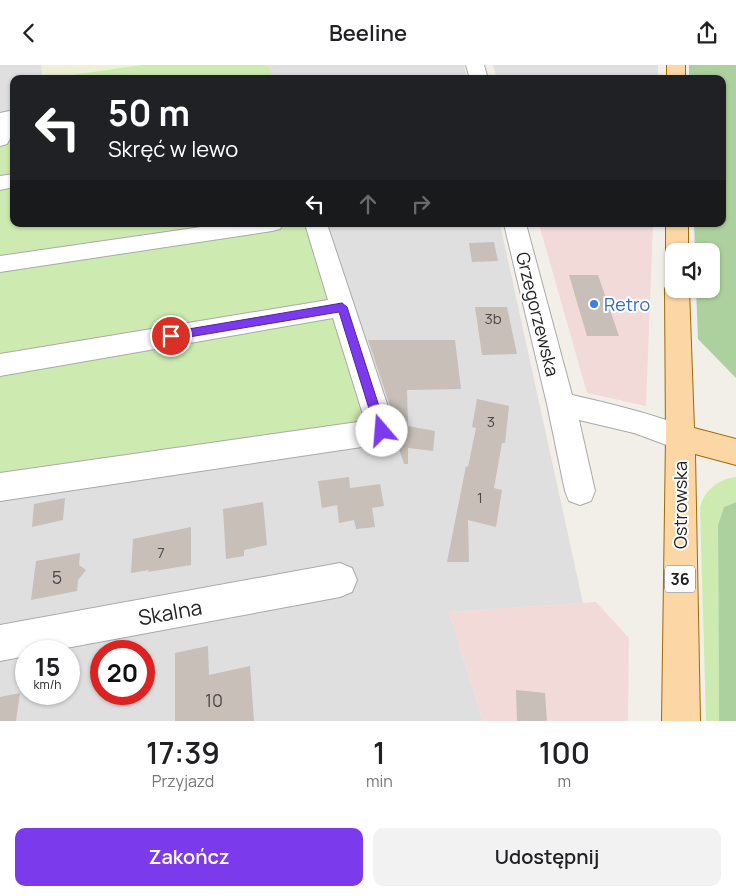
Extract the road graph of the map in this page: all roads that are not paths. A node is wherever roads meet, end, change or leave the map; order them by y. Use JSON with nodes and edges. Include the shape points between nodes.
{"nodes":[{"id":1,"x":10,"y":116,"type":"edge"},
{"id":2,"x":0,"y":140,"type":"edge"},
{"id":3,"x":252,"y":227,"type":"edge"},
{"id":4,"x":317,"y":227,"type":"edge"},
{"id":5,"x":516,"y":227,"type":"edge"},
{"id":6,"x":677,"y":227,"type":"edge"},
{"id":7,"x":677,"y":243,"type":"edge"},
{"id":8,"x":0,"y":264,"type":"edge"},
{"id":9,"x":677,"y":298,"type":"edge"},
{"id":10,"x":342,"y":307,"type":"junction"},
{"id":11,"x":0,"y":365,"type":"edge"},
{"id":12,"x":561,"y":404,"type":"junction"},
{"id":13,"x":680,"y":437,"type":"junction"},
{"id":14,"x":736,"y":452,"type":"edge"},
{"id":15,"x":0,"y":487,"type":"edge"},
{"id":16,"x":580,"y":491,"type":"dead end"},
{"id":17,"x":340,"y":581,"type":"dead end"},
{"id":18,"x":0,"y":643,"type":"edge"},
{"id":19,"x":681,"y":721,"type":"edge"}],
"edges":[{"from":1,"to":2,"type":"street","via":[[5,117]]},
{"from":3,"to":8,"type":"street"},
{"from":4,"to":10,"type":"street"},
{"from":5,"to":12,"type":"street","name":"Grzegorzewska"},
{"from":6,"to":7,"type":"main road"},
{"from":9,"to":13,"type":"main road","name":"Ostrowska","number":"36"},
{"from":10,"to":11,"type":"street"},
{"from":10,"to":15,"type":"street","via":[[382,431]]},
{"from":12,"to":13,"type":"street","via":[[634,421]]},
{"from":12,"to":16,"type":"street","name":"Grzegorzewska"},
{"from":13,"to":14,"type":"main road"},
{"from":13,"to":19,"type":"main road","name":"Ostrowska","number":"36"},
{"from":17,"to":18,"type":"street","name":"Skalna"}]}
